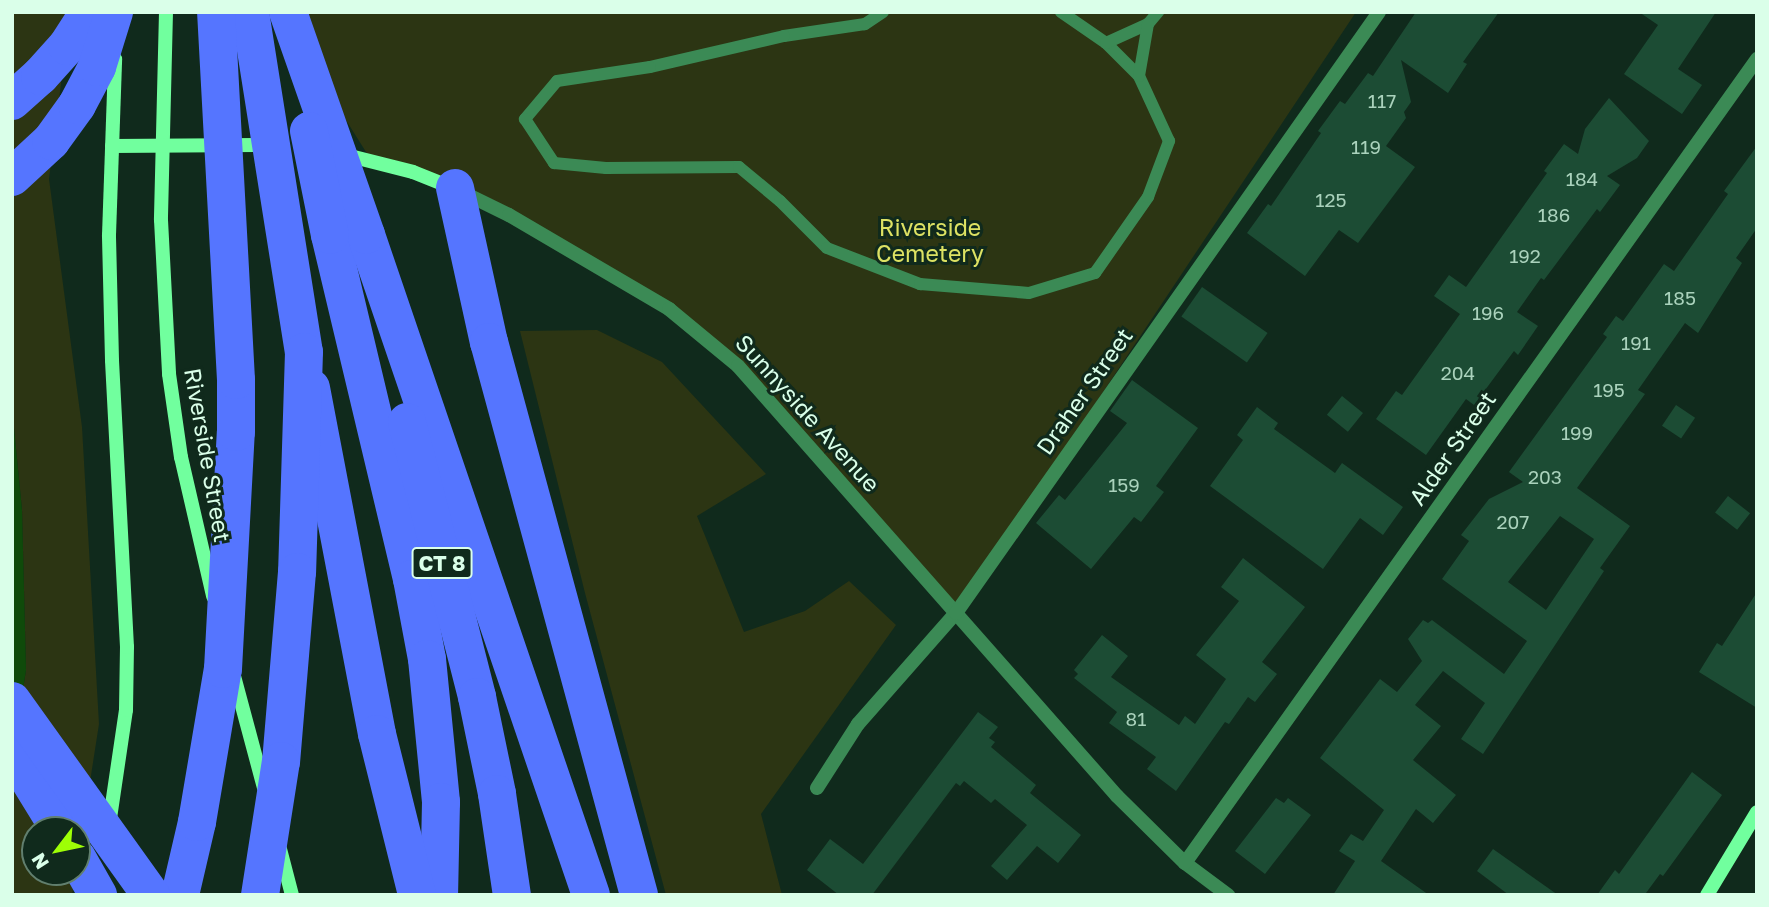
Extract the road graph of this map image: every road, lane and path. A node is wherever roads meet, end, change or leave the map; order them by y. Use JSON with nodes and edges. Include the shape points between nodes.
{"nodes":[{"id":1,"x":89,"y":12,"type":"edge"},
{"id":2,"x":115,"y":12,"type":"edge"},
{"id":3,"x":166,"y":12,"type":"edge"},
{"id":4,"x":216,"y":12,"type":"edge"},
{"id":5,"x":250,"y":12,"type":"edge"},
{"id":6,"x":287,"y":12,"type":"edge"},
{"id":7,"x":883,"y":12,"type":"edge"},
{"id":8,"x":1061,"y":12,"type":"edge"},
{"id":9,"x":1158,"y":12,"type":"edge"},
{"id":10,"x":1379,"y":12,"type":"edge"},
{"id":11,"x":1148,"y":24,"type":"junction"},
{"id":12,"x":1106,"y":43,"type":"junction"},
{"id":13,"x":1757,"y":60,"type":"edge"},
{"id":14,"x":1139,"y":76,"type":"junction"},
{"id":15,"x":12,"y":101,"type":"edge"},
{"id":16,"x":112,"y":146,"type":"junction"},
{"id":17,"x":162,"y":147,"type":"junction"},
{"id":18,"x":12,"y":177,"type":"edge"},
{"id":19,"x":454,"y":188,"type":"junction"},
{"id":20,"x":350,"y":235,"type":"junction"},
{"id":21,"x":304,"y":352,"type":"junction"},
{"id":22,"x":956,"y":613,"type":"junction"},
{"id":23,"x":12,"y":701,"type":"edge"},
{"id":24,"x":12,"y":712,"type":"edge"},
{"id":25,"x":12,"y":752,"type":"edge"},
{"id":26,"x":817,"y":788,"type":"dead end"},
{"id":27,"x":1757,"y":812,"type":"edge"},
{"id":28,"x":51,"y":816,"type":"edge"},
{"id":29,"x":1185,"y":863,"type":"junction"},
{"id":30,"x":93,"y":875,"type":"edge"},
{"id":31,"x":144,"y":895,"type":"edge"},
{"id":32,"x":151,"y":895,"type":"edge"},
{"id":33,"x":180,"y":895,"type":"edge"},
{"id":34,"x":260,"y":895,"type":"edge"},
{"id":35,"x":292,"y":895,"type":"edge"},
{"id":36,"x":417,"y":895,"type":"edge"},
{"id":37,"x":439,"y":895,"type":"edge"},
{"id":38,"x":512,"y":895,"type":"edge"},
{"id":39,"x":591,"y":895,"type":"edge"},
{"id":40,"x":639,"y":895,"type":"edge"},
{"id":41,"x":1228,"y":895,"type":"edge"},
{"id":42,"x":1707,"y":895,"type":"edge"}],
"edges":[{"from":1,"to":15,"type":"highway","via":[[67,46]]},
{"from":2,"to":16,"type":"street"},
{"from":2,"to":18,"type":"highway","via":[[97,67],[77,105],[51,141]]},
{"from":3,"to":17,"type":"street","name":"Riverside Street"},
{"from":4,"to":33,"type":"highway","bridge":true,"via":[[236,368],[236,456],[223,669]]},
{"from":5,"to":21,"type":"highway","bridge":true},
{"from":6,"to":20,"type":"highway","number":"CT 8","bridge":true},
{"from":7,"to":14,"type":"lane","via":[[865,24],[557,81],[525,119],[554,163],[606,168],[739,167],[827,248],[920,284],[1029,293],[1095,273],[1148,197],[1169,141]]},
{"from":8,"to":12,"type":"lane"},
{"from":9,"to":11,"type":"lane"},
{"from":10,"to":22,"type":"street","name":"Draher Street"},
{"from":11,"to":12,"type":"lane"},
{"from":11,"to":14,"type":"lane"},
{"from":12,"to":14,"type":"lane"},
{"from":13,"to":29,"type":"street","name":"Alder Street"},
{"from":16,"to":17,"type":"street","name":"Sunnyside Avenue"},
{"from":16,"to":30,"type":"street","via":[[112,360],[127,647],[126,710]]},
{"from":17,"to":19,"type":"street","name":"Sunnyside Avenue","via":[[320,149],[371,160]]},
{"from":17,"to":35,"type":"street","name":"Riverside Street","via":[[163,298],[181,457],[198,540]]},
{"from":19,"to":22,"type":"street","name":"Sunnyside Avenue","via":[[636,288],[704,335],[767,397]]},
{"from":19,"to":40,"type":"highway","via":[[489,342]]},
{"from":20,"to":37,"type":"highway","via":[[427,659],[441,802]]},
{"from":20,"to":38,"type":"highway","number":"CT 8","via":[[391,357],[477,697]]},
{"from":20,"to":39,"type":"highway"},
{"from":21,"to":34,"type":"highway","bridge":true,"via":[[297,572],[281,761]]},
{"from":21,"to":36,"type":"highway","bridge":true,"via":[[377,734]]},
{"from":22,"to":26,"type":"street","name":"Draher Street","via":[[858,724]]},
{"from":22,"to":29,"type":"street","name":"Sunnyside Avenue","via":[[1117,796]]},
{"from":23,"to":32,"type":"highway","bridge":true},
{"from":24,"to":31,"type":"highway"},
{"from":25,"to":28,"type":"highway"},
{"from":27,"to":42,"type":"street"},
{"from":29,"to":41,"type":"street","name":"Sunnyside Avenue"}]}
